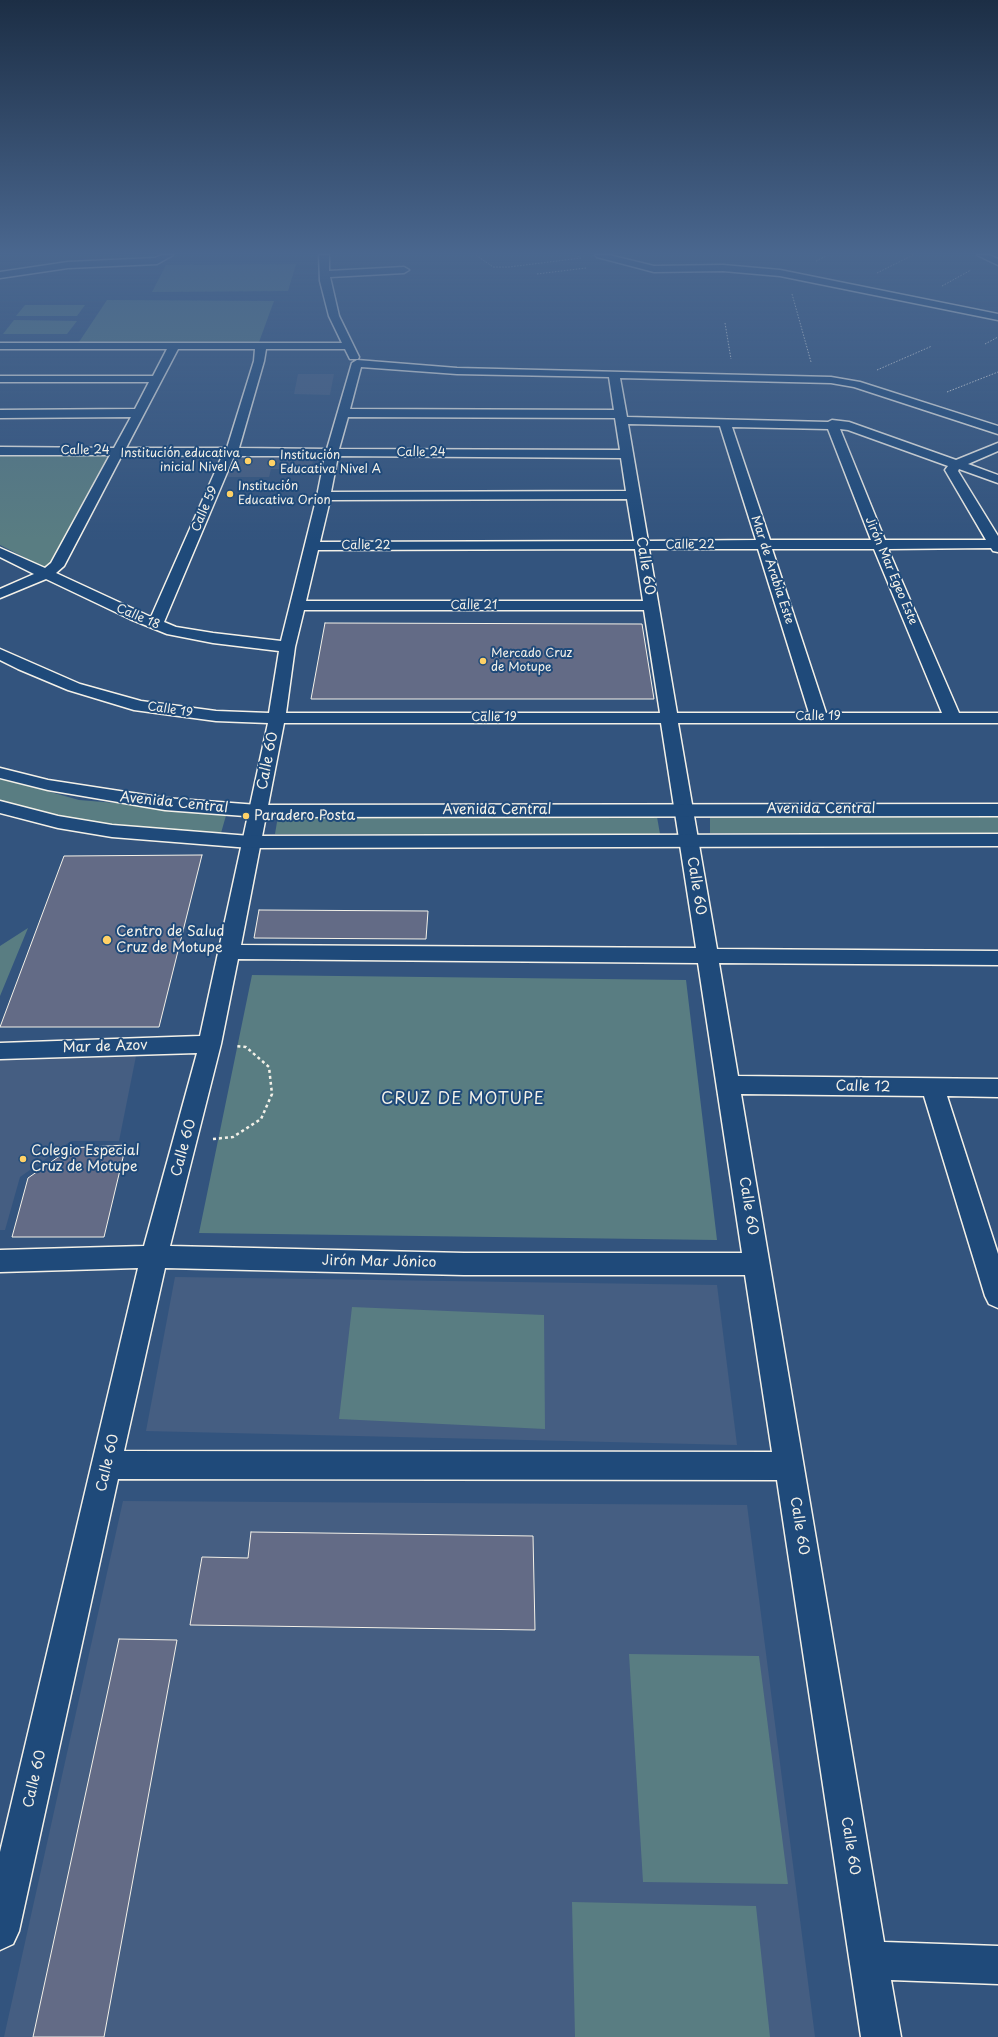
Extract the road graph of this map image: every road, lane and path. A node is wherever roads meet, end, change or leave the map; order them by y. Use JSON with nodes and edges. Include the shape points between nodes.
{"nodes":[{"id":1,"x":172,"y":350,"type":"edge"},
{"id":2,"x":261,"y":350,"type":"edge"},
{"id":3,"x":351,"y":350,"type":"edge"},
{"id":4,"x":730,"y":350,"type":"edge"},
{"id":5,"x":809,"y":350,"type":"edge"},
{"id":6,"x":923,"y":350,"type":"edge"},
{"id":7,"x":357,"y":363,"type":"junction"},
{"id":8,"x":998,"y":372,"type":"edge"},
{"id":9,"x":614,"y":375,"type":"junction"},
{"id":10,"x":734,"y":377,"type":"junction"},
{"id":11,"x":0,"y":378,"type":"edge"},
{"id":12,"x":158,"y":378,"type":"junction"},
{"id":13,"x":816,"y":379,"type":"junction"},
{"id":14,"x":847,"y":383,"type":"junction"},
{"id":15,"x":917,"y":404,"type":"junction"},
{"id":16,"x":343,"y":412,"type":"junction"},
{"id":17,"x":139,"y":413,"type":"junction"},
{"id":18,"x":0,"y":414,"type":"edge"},
{"id":19,"x":621,"y":417,"type":"junction"},
{"id":20,"x":725,"y":422,"type":"junction"},
{"id":21,"x":832,"y":424,"type":"junction"},
{"id":22,"x":998,"y":430,"type":"edge"},
{"id":23,"x":998,"y":447,"type":"edge"},
{"id":24,"x":119,"y":451,"type":"junction"},
{"id":25,"x":0,"y":452,"type":"edge"},
{"id":26,"x":332,"y":453,"type":"junction"},
{"id":27,"x":229,"y":454,"type":"junction"},
{"id":28,"x":626,"y":454,"type":"junction"},
{"id":29,"x":957,"y":464,"type":"junction"},
{"id":30,"x":998,"y":479,"type":"edge"},
{"id":31,"x":633,"y":495,"type":"junction"},
{"id":32,"x":324,"y":496,"type":"junction"},
{"id":33,"x":879,"y":543,"type":"junction"},
{"id":34,"x":764,"y":544,"type":"junction"},
{"id":35,"x":312,"y":546,"type":"junction"},
{"id":36,"x":641,"y":546,"type":"junction"},
{"id":37,"x":997,"y":546,"type":"edge"},
{"id":38,"x":0,"y":552,"type":"edge"},
{"id":39,"x":44,"y":575,"type":"junction"},
{"id":40,"x":0,"y":594,"type":"edge"},
{"id":41,"x":651,"y":605,"type":"junction"},
{"id":42,"x":297,"y":606,"type":"junction"},
{"id":43,"x":156,"y":624,"type":"junction"},
{"id":44,"x":287,"y":647,"type":"junction"},
{"id":45,"x":0,"y":654,"type":"edge"},
{"id":46,"x":819,"y":717,"type":"junction"},
{"id":47,"x":276,"y":718,"type":"junction"},
{"id":48,"x":669,"y":718,"type":"junction"},
{"id":49,"x":953,"y":718,"type":"junction"},
{"id":50,"x":998,"y":718,"type":"edge"},
{"id":51,"x":0,"y":773,"type":"edge"},
{"id":52,"x":0,"y":807,"type":"edge"},
{"id":53,"x":684,"y":809,"type":"junction"},
{"id":54,"x":998,"y":810,"type":"edge"},
{"id":55,"x":258,"y":811,"type":"junction"},
{"id":56,"x":998,"y":840,"type":"edge"},
{"id":57,"x":688,"y":841,"type":"junction"},
{"id":58,"x":250,"y":842,"type":"junction"},
{"id":59,"x":228,"y":952,"type":"junction"},
{"id":60,"x":707,"y":956,"type":"junction"},
{"id":61,"x":998,"y":958,"type":"edge"},
{"id":62,"x":210,"y":1044,"type":"junction"},
{"id":63,"x":0,"y":1051,"type":"edge"},
{"id":64,"x":728,"y":1085,"type":"junction"},
{"id":65,"x":933,"y":1088,"type":"junction"},
{"id":66,"x":998,"y":1088,"type":"edge"},
{"id":67,"x":186,"y":1141,"type":"junction"},
{"id":68,"x":154,"y":1257,"type":"junction"},
{"id":69,"x":0,"y":1261,"type":"edge"},
{"id":70,"x":758,"y":1264,"type":"junction"},
{"id":71,"x":998,"y":1296,"type":"edge"},
{"id":72,"x":107,"y":1465,"type":"junction"},
{"id":73,"x":789,"y":1466,"type":"junction"},
{"id":74,"x":0,"y":1931,"type":"edge"},
{"id":75,"x":868,"y":1960,"type":"junction"},
{"id":76,"x":998,"y":1965,"type":"edge"},
{"id":77,"x":881,"y":2037,"type":"edge"}],
"edges":[{"from":1,"to":12,"type":"street"},
{"from":2,"to":27,"type":"street","name":"Calle 59","via":[[233,449]]},
{"from":3,"to":7,"type":"street"},
{"from":4,"to":10,"type":"path"},
{"from":5,"to":13,"type":"path"},
{"from":6,"to":14,"type":"path"},
{"from":7,"to":9,"type":"street","via":[[457,371]]},
{"from":7,"to":16,"type":"street","name":"Calle 60"},
{"from":8,"to":15,"type":"path"},
{"from":9,"to":10,"type":"street"},
{"from":9,"to":19,"type":"street","name":"Calle 60"},
{"from":10,"to":13,"type":"street"},
{"from":11,"to":12,"type":"street"},
{"from":12,"to":17,"type":"street"},
{"from":13,"to":14,"type":"street"},
{"from":14,"to":15,"type":"street"},
{"from":15,"to":22,"type":"street"},
{"from":16,"to":19,"type":"street"},
{"from":16,"to":26,"type":"street","name":"Calle 60"},
{"from":17,"to":18,"type":"street"},
{"from":17,"to":24,"type":"street"},
{"from":19,"to":20,"type":"street"},
{"from":19,"to":28,"type":"street","name":"Calle 60"},
{"from":20,"to":21,"type":"street"},
{"from":20,"to":34,"type":"street","name":"Mar de Arabia Este"},
{"from":21,"to":29,"type":"street","via":[[849,426]]},
{"from":21,"to":33,"type":"street","name":"Jirón Mar Egeo Este"},
{"from":23,"to":29,"type":"street"},
{"from":24,"to":25,"type":"street","name":"Calle 24"},
{"from":24,"to":27,"type":"street","name":"Calle 24"},
{"from":24,"to":39,"type":"street","via":[[57,566]]},
{"from":26,"to":27,"type":"street","name":"Calle 24"},
{"from":26,"to":28,"type":"street","name":"Calle 24"},
{"from":26,"to":32,"type":"street","name":"Calle 60"},
{"from":27,"to":43,"type":"street","name":"Calle 59"},
{"from":28,"to":31,"type":"street","name":"Calle 60"},
{"from":29,"to":30,"type":"street"},
{"from":29,"to":37,"type":"street","via":[[951,470]]},
{"from":31,"to":32,"type":"street"},
{"from":31,"to":36,"type":"street","name":"Calle 60"},
{"from":32,"to":35,"type":"street","name":"Calle 60"},
{"from":33,"to":34,"type":"street","name":"Calle 22"},
{"from":33,"to":37,"type":"street","name":"Calle 22"},
{"from":33,"to":49,"type":"street","name":"Jirón Mar Egeo Este"},
{"from":34,"to":36,"type":"street","name":"Calle 22"},
{"from":34,"to":46,"type":"street","name":"Mar de Arabia Este"},
{"from":35,"to":36,"type":"street","name":"Calle 22"},
{"from":35,"to":42,"type":"street","name":"Calle 60"},
{"from":36,"to":41,"type":"street","name":"Calle 60"},
{"from":38,"to":39,"type":"street","name":"Calle 18"},
{"from":39,"to":40,"type":"street"},
{"from":39,"to":43,"type":"street","name":"Calle 18"},
{"from":41,"to":42,"type":"street","name":"Calle 21"},
{"from":41,"to":48,"type":"street","name":"Calle 60"},
{"from":42,"to":44,"type":"street","name":"Calle 60"},
{"from":43,"to":44,"type":"street","name":"Calle 18","via":[[172,630],[213,638]]},
{"from":44,"to":47,"type":"street","name":"Calle 60"},
{"from":45,"to":47,"type":"street","name":"Calle 19","via":[[74,687],[140,706],[216,716]]},
{"from":46,"to":48,"type":"street","name":"Calle 19"},
{"from":46,"to":49,"type":"street","name":"Calle 19"},
{"from":47,"to":48,"type":"street","name":"Calle 19"},
{"from":47,"to":55,"type":"street","name":"Calle 60"},
{"from":48,"to":53,"type":"street","name":"Calle 60"},
{"from":49,"to":50,"type":"street","name":"Calle 19"},
{"from":51,"to":55,"type":"street","name":"Avenida Central","via":[[48,785],[165,804]]},
{"from":52,"to":58,"type":"street","via":[[58,822],[112,831]]},
{"from":53,"to":54,"type":"street","name":"Avenida Central"},
{"from":53,"to":55,"type":"street","name":"Avenida Central"},
{"from":53,"to":57,"type":"street","name":"Calle 60"},
{"from":55,"to":58,"type":"street","name":"Calle 60"},
{"from":56,"to":57,"type":"street"},
{"from":57,"to":58,"type":"street"},
{"from":57,"to":60,"type":"street","name":"Calle 60"},
{"from":58,"to":59,"type":"street","name":"Calle 60"},
{"from":59,"to":60,"type":"street"},
{"from":59,"to":62,"type":"street","name":"Calle 60"},
{"from":60,"to":61,"type":"street"},
{"from":60,"to":64,"type":"street","name":"Calle 60"},
{"from":62,"to":63,"type":"street","name":"Mar de Azov"},
{"from":62,"to":67,"type":"street","name":"Calle 60"},
{"from":62,"to":67,"type":"path","via":[[246,1047],[269,1067],[272,1094],[261,1119],[234,1137]]},
{"from":64,"to":65,"type":"street","name":"Calle 12"},
{"from":64,"to":70,"type":"street","name":"Calle 60"},
{"from":65,"to":66,"type":"street","name":"Calle 12"},
{"from":65,"to":71,"type":"street"},
{"from":67,"to":68,"type":"street","name":"Calle 60"},
{"from":68,"to":69,"type":"street","name":"Jirón Mar Jónico"},
{"from":68,"to":70,"type":"street","name":"Jirón Mar Jónico","via":[[464,1264]]},
{"from":68,"to":72,"type":"street","name":"Calle 60"},
{"from":70,"to":73,"type":"street","name":"Calle 60"},
{"from":72,"to":73,"type":"street"},
{"from":72,"to":74,"type":"street","name":"Calle 60"},
{"from":73,"to":75,"type":"street","name":"Calle 60"},
{"from":75,"to":76,"type":"street"},
{"from":75,"to":77,"type":"street","name":"Calle 60"}]}
